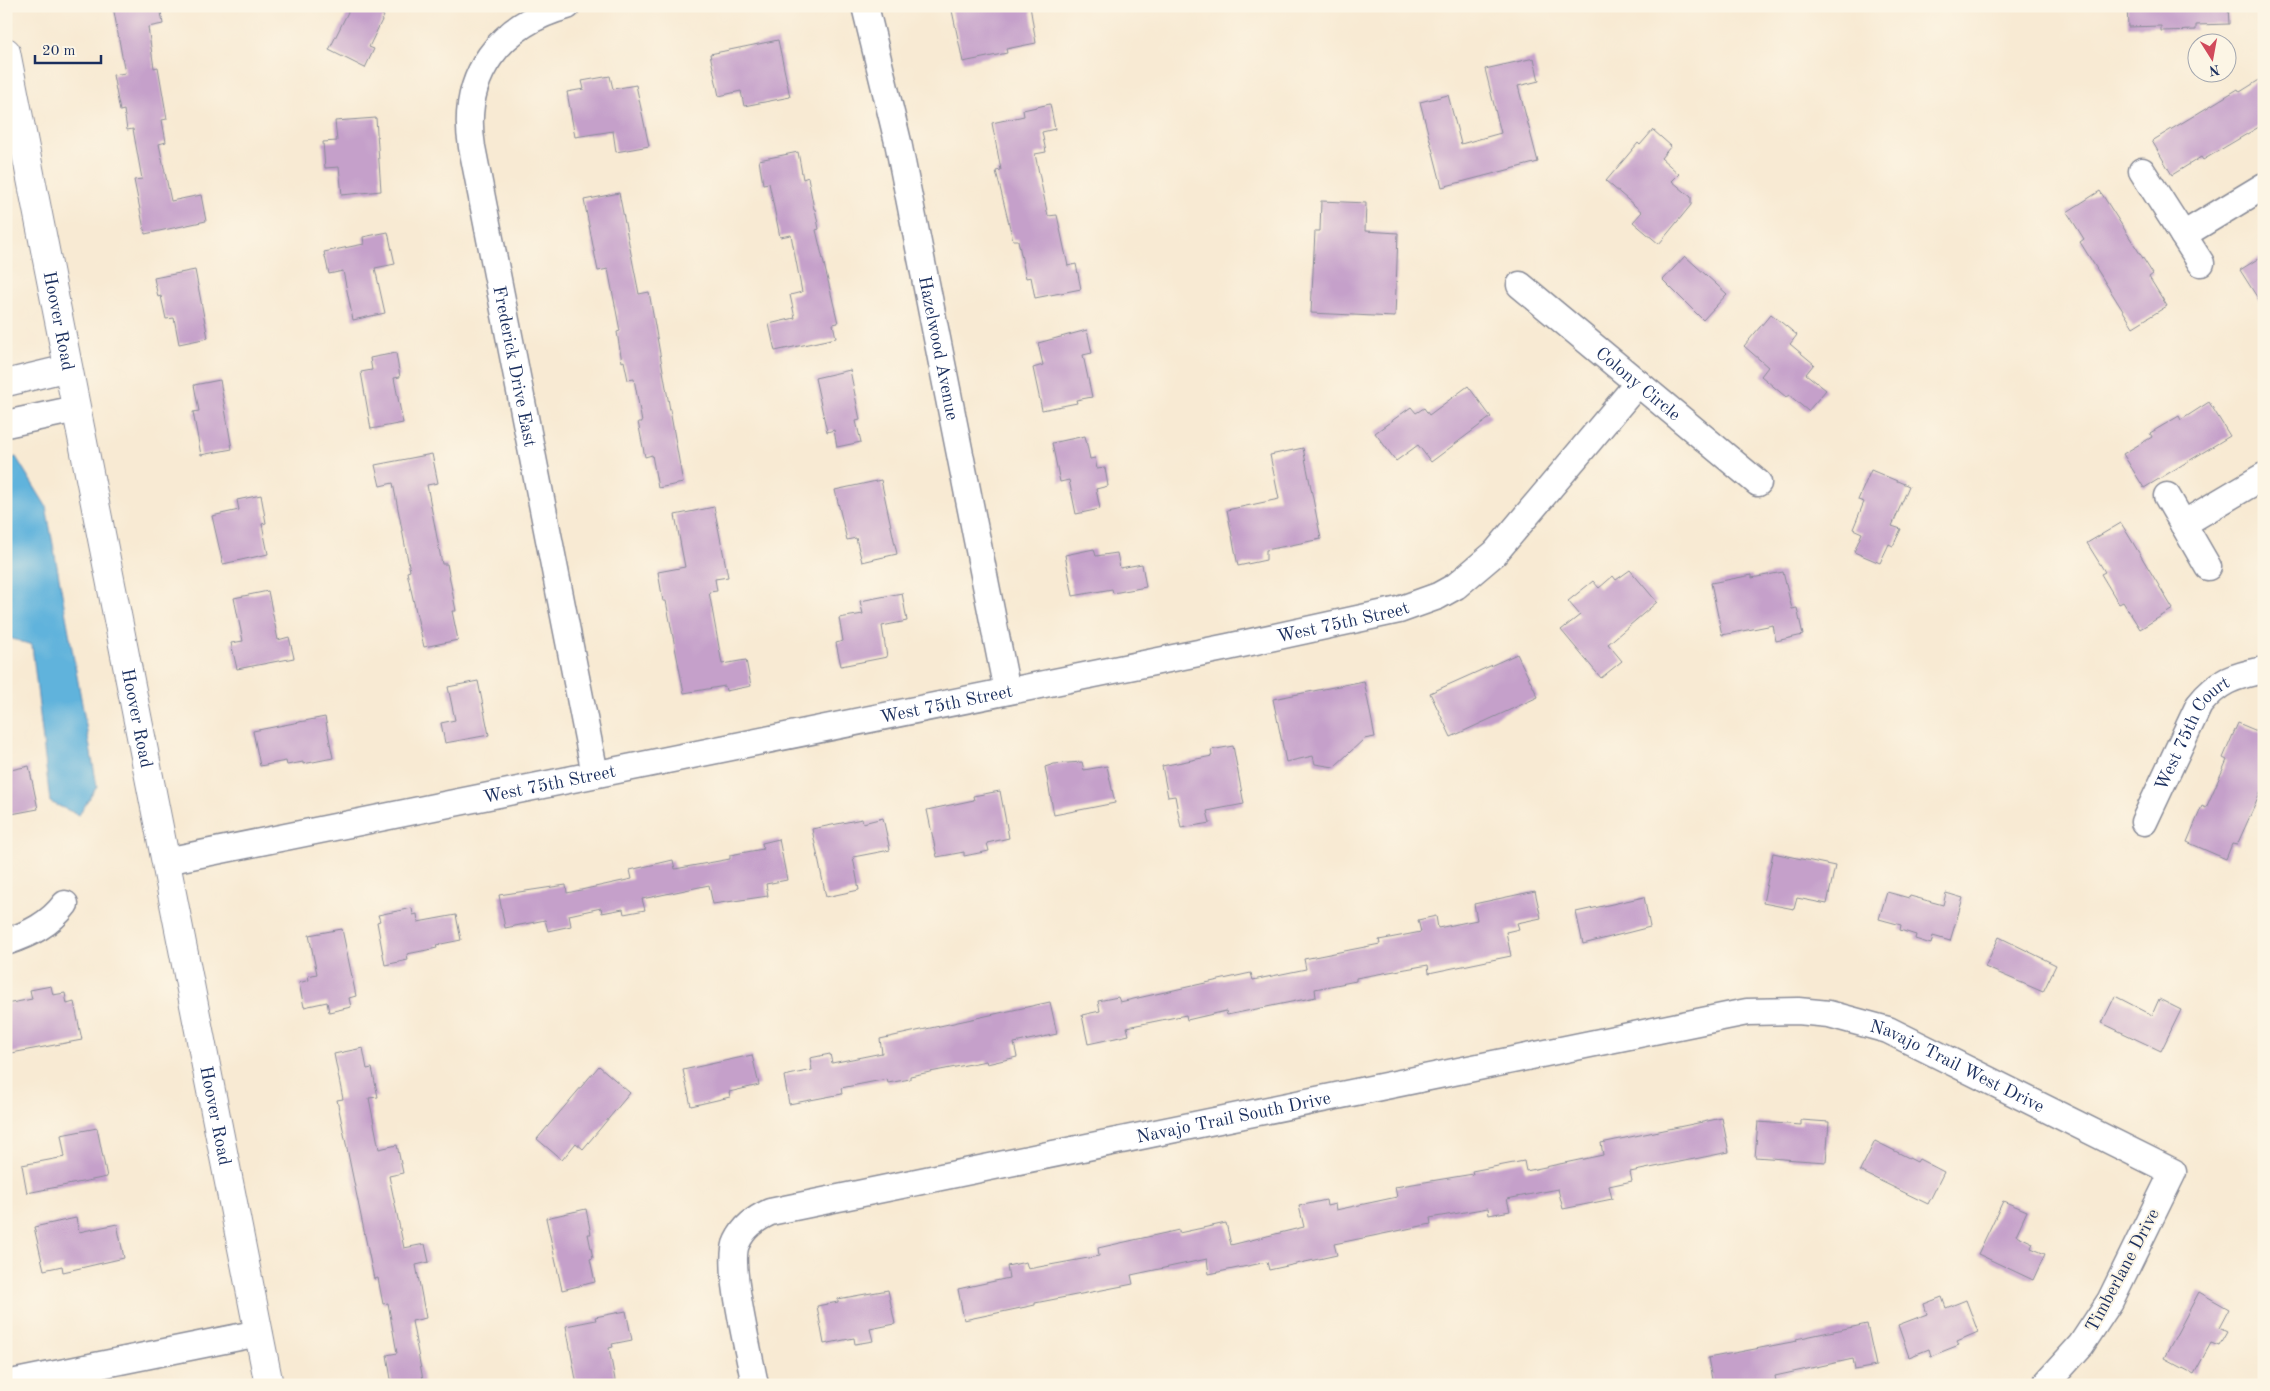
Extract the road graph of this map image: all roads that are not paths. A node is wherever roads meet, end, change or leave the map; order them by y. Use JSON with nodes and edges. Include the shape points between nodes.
{"nodes":[{"id":1,"x":567,"y":6,"type":"edge"},
{"id":2,"x":865,"y":6,"type":"edge"},
{"id":3,"x":6,"y":52,"type":"edge"},
{"id":4,"x":2142,"y":171,"type":"dead end"},
{"id":5,"x":2264,"y":186,"type":"edge"},
{"id":6,"x":2183,"y":235,"type":"junction"},
{"id":7,"x":2202,"y":264,"type":"dead end"},
{"id":8,"x":1520,"y":285,"type":"dead end"},
{"id":9,"x":68,"y":368,"type":"junction"},
{"id":10,"x":1638,"y":383,"type":"junction"},
{"id":11,"x":6,"y":384,"type":"edge"},
{"id":12,"x":76,"y":409,"type":"junction"},
{"id":13,"x":6,"y":424,"type":"edge"},
{"id":14,"x":2264,"y":476,"type":"edge"},
{"id":15,"x":1758,"y":482,"type":"dead end"},
{"id":16,"x":2167,"y":496,"type":"dead end"},
{"id":17,"x":2183,"y":524,"type":"junction"},
{"id":18,"x":2208,"y":566,"type":"dead end"},
{"id":19,"x":2264,"y":670,"type":"edge"},
{"id":20,"x":1007,"y":690,"type":"junction"},
{"id":21,"x":595,"y":774,"type":"junction"},
{"id":22,"x":2144,"y":822,"type":"dead end"},
{"id":23,"x":166,"y":861,"type":"junction"},
{"id":24,"x":66,"y":904,"type":"dead end"},
{"id":25,"x":6,"y":942,"type":"edge"},
{"id":26,"x":1727,"y":1016,"type":"joint"},
{"id":27,"x":2173,"y":1172,"type":"joint"},
{"id":28,"x":259,"y":1333,"type":"junction"},
{"id":29,"x":6,"y":1384,"type":"edge"},
{"id":30,"x":269,"y":1385,"type":"edge"},
{"id":31,"x":755,"y":1385,"type":"edge"},
{"id":32,"x":2045,"y":1385,"type":"edge"}],
"edges":[{"from":1,"to":21,"type":"street","name":"Frederick Drive East","via":[[516,28],[496,47],[478,78],[469,120]]},
{"from":2,"to":20,"type":"street","name":"Hazelwood Avenue","via":[[898,142]]},
{"from":3,"to":9,"type":"street","name":"Hoover Road"},
{"from":4,"to":6,"type":"street"},
{"from":5,"to":6,"type":"street"},
{"from":6,"to":7,"type":"street"},
{"from":8,"to":10,"type":"street","name":"Colony Circle"},
{"from":9,"to":11,"type":"street"},
{"from":9,"to":12,"type":"street","name":"Hoover Road"},
{"from":10,"to":15,"type":"street","name":"Colony Circle"},
{"from":10,"to":20,"type":"street","name":"West 75th Street","via":[[1495,553],[1456,586],[1438,596],[1400,610]]},
{"from":12,"to":13,"type":"street"},
{"from":12,"to":23,"type":"street","name":"Hoover Road"},
{"from":14,"to":17,"type":"street"},
{"from":16,"to":17,"type":"street"},
{"from":17,"to":18,"type":"street"},
{"from":19,"to":22,"type":"street","name":"West 75th Court","via":[[2226,680],[2199,705]]},
{"from":20,"to":21,"type":"street","name":"West 75th Street"},
{"from":21,"to":23,"type":"street","name":"West 75th Street"},
{"from":23,"to":28,"type":"street","name":"Hoover Road"},
{"from":24,"to":25,"type":"street","via":[[54,918],[28,934]]},
{"from":26,"to":27,"type":"street","name":"Navajo Trail West Drive","via":[[1747,1012],[1806,1012],[1829,1014],[1888,1030]]},
{"from":26,"to":31,"type":"street","name":"Navajo Trail South Drive","via":[[770,1212],[745,1228],[736,1243],[733,1266]]},
{"from":27,"to":32,"type":"street","name":"Timberlane Drive","via":[[2110,1301],[2081,1345]]},
{"from":28,"to":29,"type":"street"},
{"from":28,"to":30,"type":"street","name":"Hoover Road"}]}
